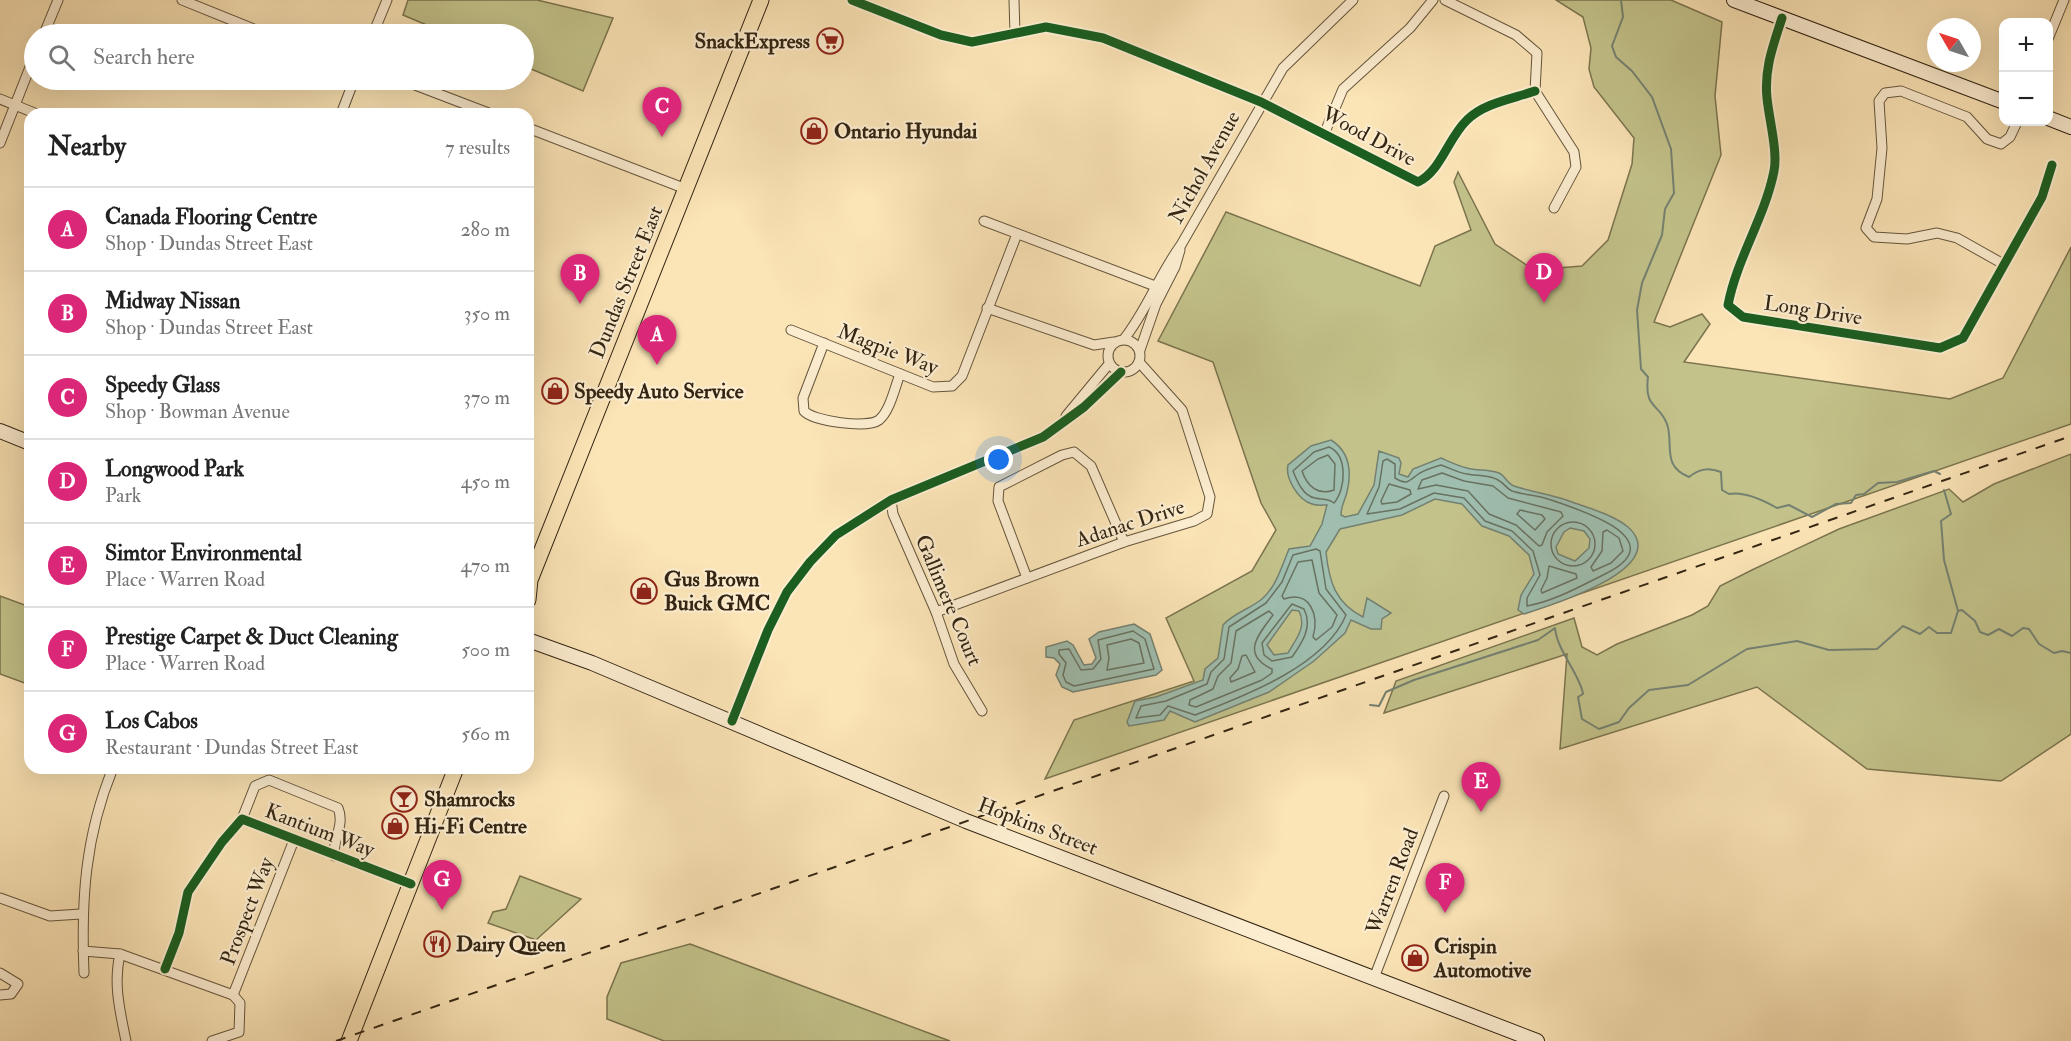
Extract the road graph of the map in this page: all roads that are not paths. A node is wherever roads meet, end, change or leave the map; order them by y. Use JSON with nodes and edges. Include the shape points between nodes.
{"nodes":[{"id":1,"x":58,"y":0,"type":"edge"},
{"id":2,"x":182,"y":0,"type":"edge"},
{"id":3,"x":387,"y":0,"type":"edge"},
{"id":4,"x":761,"y":0,"type":"edge"},
{"id":5,"x":852,"y":0,"type":"edge"},
{"id":6,"x":1014,"y":0,"type":"edge"},
{"id":7,"x":1353,"y":0,"type":"edge"},
{"id":8,"x":1433,"y":0,"type":"edge"},
{"id":9,"x":1445,"y":0,"type":"edge"},
{"id":10,"x":1734,"y":0,"type":"edge"},
{"id":11,"x":2064,"y":0,"type":"edge"},
{"id":12,"x":1782,"y":18,"type":"junction"},
{"id":13,"x":48,"y":24,"type":"edge"},
{"id":14,"x":242,"y":24,"type":"edge"},
{"id":15,"x":377,"y":24,"type":"edge"},
{"id":16,"x":2053,"y":29,"type":"edge"},
{"id":17,"x":1015,"y":34,"type":"junction"},
{"id":18,"x":24,"y":82,"type":"edge"},
{"id":19,"x":350,"y":90,"type":"edge"},
{"id":20,"x":428,"y":90,"type":"edge"},
{"id":21,"x":1535,"y":91,"type":"junction"},
{"id":22,"x":0,"y":99,"type":"edge"},
{"id":23,"x":1999,"y":100,"type":"edge"},
{"id":24,"x":1262,"y":102,"type":"junction"},
{"id":25,"x":15,"y":105,"type":"junction"},
{"id":26,"x":343,"y":108,"type":"edge"},
{"id":27,"x":475,"y":108,"type":"edge"},
{"id":28,"x":24,"y":109,"type":"edge"},
{"id":29,"x":2053,"y":120,"type":"edge"},
{"id":30,"x":2015,"y":126,"type":"edge"},
{"id":31,"x":2071,"y":127,"type":"edge"},
{"id":32,"x":534,"y":130,"type":"edge"},
{"id":33,"x":1325,"y":132,"type":"junction"},
{"id":34,"x":0,"y":143,"type":"edge"},
{"id":35,"x":2052,"y":165,"type":"dead end"},
{"id":36,"x":686,"y":189,"type":"junction"},
{"id":37,"x":1554,"y":208,"type":"dead end"},
{"id":38,"x":984,"y":221,"type":"dead end"},
{"id":39,"x":1017,"y":234,"type":"junction"},
{"id":40,"x":1181,"y":245,"type":"junction"},
{"id":41,"x":2005,"y":265,"type":"junction"},
{"id":42,"x":1155,"y":286,"type":"junction"},
{"id":43,"x":987,"y":308,"type":"junction"},
{"id":44,"x":791,"y":330,"type":"dead end"},
{"id":45,"x":1124,"y":339,"type":"junction"},
{"id":46,"x":1114,"y":342,"type":"junction"},
{"id":47,"x":824,"y":343,"type":"junction"},
{"id":48,"x":1094,"y":345,"type":"junction"},
{"id":49,"x":1140,"y":350,"type":"junction"},
{"id":50,"x":1108,"y":361,"type":"junction"},
{"id":51,"x":1136,"y":366,"type":"junction"},
{"id":52,"x":1121,"y":372,"type":"junction"},
{"id":53,"x":900,"y":374,"type":"junction"},
{"id":54,"x":1058,"y":424,"type":"junction"},
{"id":55,"x":0,"y":431,"type":"edge"},
{"id":56,"x":24,"y":441,"type":"edge"},
{"id":57,"x":891,"y":500,"type":"junction"},
{"id":58,"x":1124,"y":542,"type":"junction"},
{"id":59,"x":534,"y":569,"type":"edge"},
{"id":60,"x":1027,"y":578,"type":"junction"},
{"id":61,"x":936,"y":612,"type":"junction"},
{"id":62,"x":534,"y":642,"type":"edge"},
{"id":63,"x":982,"y":711,"type":"dead end"},
{"id":64,"x":732,"y":721,"type":"junction"},
{"id":65,"x":111,"y":774,"type":"edge"},
{"id":66,"x":454,"y":774,"type":"edge"},
{"id":67,"x":1444,"y":796,"type":"dead end"},
{"id":68,"x":242,"y":819,"type":"junction"},
{"id":69,"x":294,"y":840,"type":"junction"},
{"id":70,"x":334,"y":856,"type":"junction"},
{"id":71,"x":411,"y":884,"type":"junction"},
{"id":72,"x":1,"y":901,"type":"edge"},
{"id":73,"x":81,"y":914,"type":"junction"},
{"id":74,"x":83,"y":951,"type":"junction"},
{"id":75,"x":120,"y":954,"type":"junction"},
{"id":76,"x":165,"y":969,"type":"junction"},
{"id":77,"x":0,"y":973,"type":"edge"},
{"id":78,"x":84,"y":973,"type":"dead end"},
{"id":79,"x":1374,"y":978,"type":"junction"},
{"id":80,"x":0,"y":995,"type":"edge"},
{"id":81,"x":234,"y":995,"type":"junction"},
{"id":82,"x":1515,"y":1037,"type":"edge"},
{"id":83,"x":126,"y":1041,"type":"edge"},
{"id":84,"x":212,"y":1041,"type":"edge"},
{"id":85,"x":349,"y":1041,"type":"edge"},
{"id":86,"x":1537,"y":1041,"type":"edge"}],
"edges":[{"from":1,"to":13,"type":"street"},
{"from":2,"to":14,"type":"street"},
{"from":3,"to":15,"type":"street"},
{"from":4,"to":36,"type":"main road","name":"Dundas Street East"},
{"from":5,"to":17,"type":"street","name":"Wood Drive","via":[[940,35],[972,42]]},
{"from":6,"to":17,"type":"street"},
{"from":7,"to":24,"type":"street","name":"Nichol Avenue","via":[[1282,68]]},
{"from":8,"to":33,"type":"street","via":[[1410,28],[1343,89]]},
{"from":9,"to":21,"type":"street","via":[[1516,35],[1538,52]]},
{"from":10,"to":12,"type":"main road"},
{"from":11,"to":16,"type":"street"},
{"from":12,"to":23,"type":"main road"},
{"from":12,"to":41,"type":"street","name":"Long Drive","via":[[1767,64],[1766,95],[1775,168],[1728,304],[1743,317],[1940,348],[1963,338]]},
{"from":17,"to":24,"type":"street","name":"Wood Drive","via":[[1046,27],[1103,38]]},
{"from":18,"to":25,"type":"street"},
{"from":19,"to":26,"type":"street"},
{"from":20,"to":27,"type":"street"},
{"from":21,"to":33,"type":"street","name":"Wood Drive","via":[[1485,107],[1467,120],[1429,176],[1418,182]]},
{"from":21,"to":37,"type":"street","via":[[1574,152],[1576,167]]},
{"from":22,"to":25,"type":"street"},
{"from":24,"to":33,"type":"street","name":"Wood Drive"},
{"from":24,"to":40,"type":"street","name":"Nichol Avenue"},
{"from":25,"to":28,"type":"street"},
{"from":25,"to":34,"type":"street"},
{"from":29,"to":31,"type":"main road"},
{"from":30,"to":41,"type":"street","via":[[2001,144],[1987,139],[1967,117],[1901,92],[1885,93],[1879,101],[1882,148],[1877,199],[1866,228],[1874,237],[1907,239],[1937,233],[1957,238]]},
{"from":32,"to":36,"type":"street"},
{"from":35,"to":41,"type":"street","via":[[2042,197]]},
{"from":36,"to":59,"type":"main road","name":"Dundas Street East"},
{"from":38,"to":39,"type":"street"},
{"from":39,"to":42,"type":"street"},
{"from":39,"to":43,"type":"street","name":"Magpie Way"},
{"from":40,"to":42,"type":"street","name":"Nichol Avenue"},
{"from":40,"to":49,"type":"street","name":"Nichol Avenue"},
{"from":42,"to":45,"type":"street","name":"Nichol Avenue","via":[[1139,320]]},
{"from":43,"to":48,"type":"street"},
{"from":43,"to":53,"type":"street","name":"Magpie Way","via":[[956,384],[938,388]]},
{"from":44,"to":47,"type":"street","name":"Magpie Way"},
{"from":45,"to":46,"type":"street"},
{"from":45,"to":49,"type":"street","via":[[1134,342]]},
{"from":46,"to":48,"type":"street"},
{"from":46,"to":50,"type":"street","via":[[1108,351]]},
{"from":47,"to":53,"type":"street","name":"Magpie Way"},
{"from":47,"to":53,"type":"street","via":[[802,398],[804,411],[813,418],[869,424],[878,421]]},
{"from":48,"to":50,"type":"street"},
{"from":49,"to":51,"type":"street"},
{"from":50,"to":52,"type":"street"},
{"from":50,"to":54,"type":"street"},
{"from":51,"to":52,"type":"street"},
{"from":51,"to":58,"type":"street","name":"Adanac Drive","via":[[1182,410],[1210,497],[1207,514],[1194,521]]},
{"from":52,"to":54,"type":"street","via":[[1084,407]]},
{"from":54,"to":57,"type":"street","via":[[1043,437]]},
{"from":55,"to":56,"type":"main road"},
{"from":57,"to":61,"type":"street","name":"Gallimere Court","via":[[893,514]]},
{"from":57,"to":64,"type":"street","via":[[836,535],[787,592]]},
{"from":58,"to":60,"type":"street","name":"Adanac Drive"},
{"from":58,"to":60,"type":"street","via":[[1091,466],[1074,452],[1062,455],[999,487],[998,501]]},
{"from":60,"to":61,"type":"street","name":"Adanac Drive"},
{"from":61,"to":63,"type":"street","name":"Gallimere Court","via":[[954,664]]},
{"from":62,"to":64,"type":"main road","name":"Hopkins Street"},
{"from":64,"to":79,"type":"main road","name":"Hopkins Street","via":[[966,821]]},
{"from":65,"to":73,"type":"street","via":[[89,845]]},
{"from":66,"to":71,"type":"main road"},
{"from":67,"to":79,"type":"street","name":"Warren Road"},
{"from":68,"to":69,"type":"street","name":"Kantium Way"},
{"from":68,"to":70,"type":"street","via":[[255,786],[269,780],[338,808],[342,816]]},
{"from":68,"to":76,"type":"street","name":"Kantium Way","via":[[188,892],[179,933]]},
{"from":69,"to":70,"type":"street","name":"Kantium Way"},
{"from":69,"to":81,"type":"street","name":"Prospect Way"},
{"from":70,"to":71,"type":"street","name":"Kantium Way"},
{"from":71,"to":85,"type":"main road"},
{"from":72,"to":73,"type":"street","via":[[50,915]]},
{"from":73,"to":74,"type":"street"},
{"from":74,"to":75,"type":"street"},
{"from":74,"to":78,"type":"street"},
{"from":75,"to":76,"type":"street"},
{"from":75,"to":83,"type":"street","via":[[117,997]]},
{"from":76,"to":81,"type":"street"},
{"from":77,"to":80,"type":"street","via":[[18,984],[11,994]]},
{"from":79,"to":82,"type":"main road","name":"Hopkins Street"},
{"from":81,"to":84,"type":"street","via":[[240,1003],[239,1032]]},
{"from":82,"to":86,"type":"main road","name":"Hopkins Street"}]}
